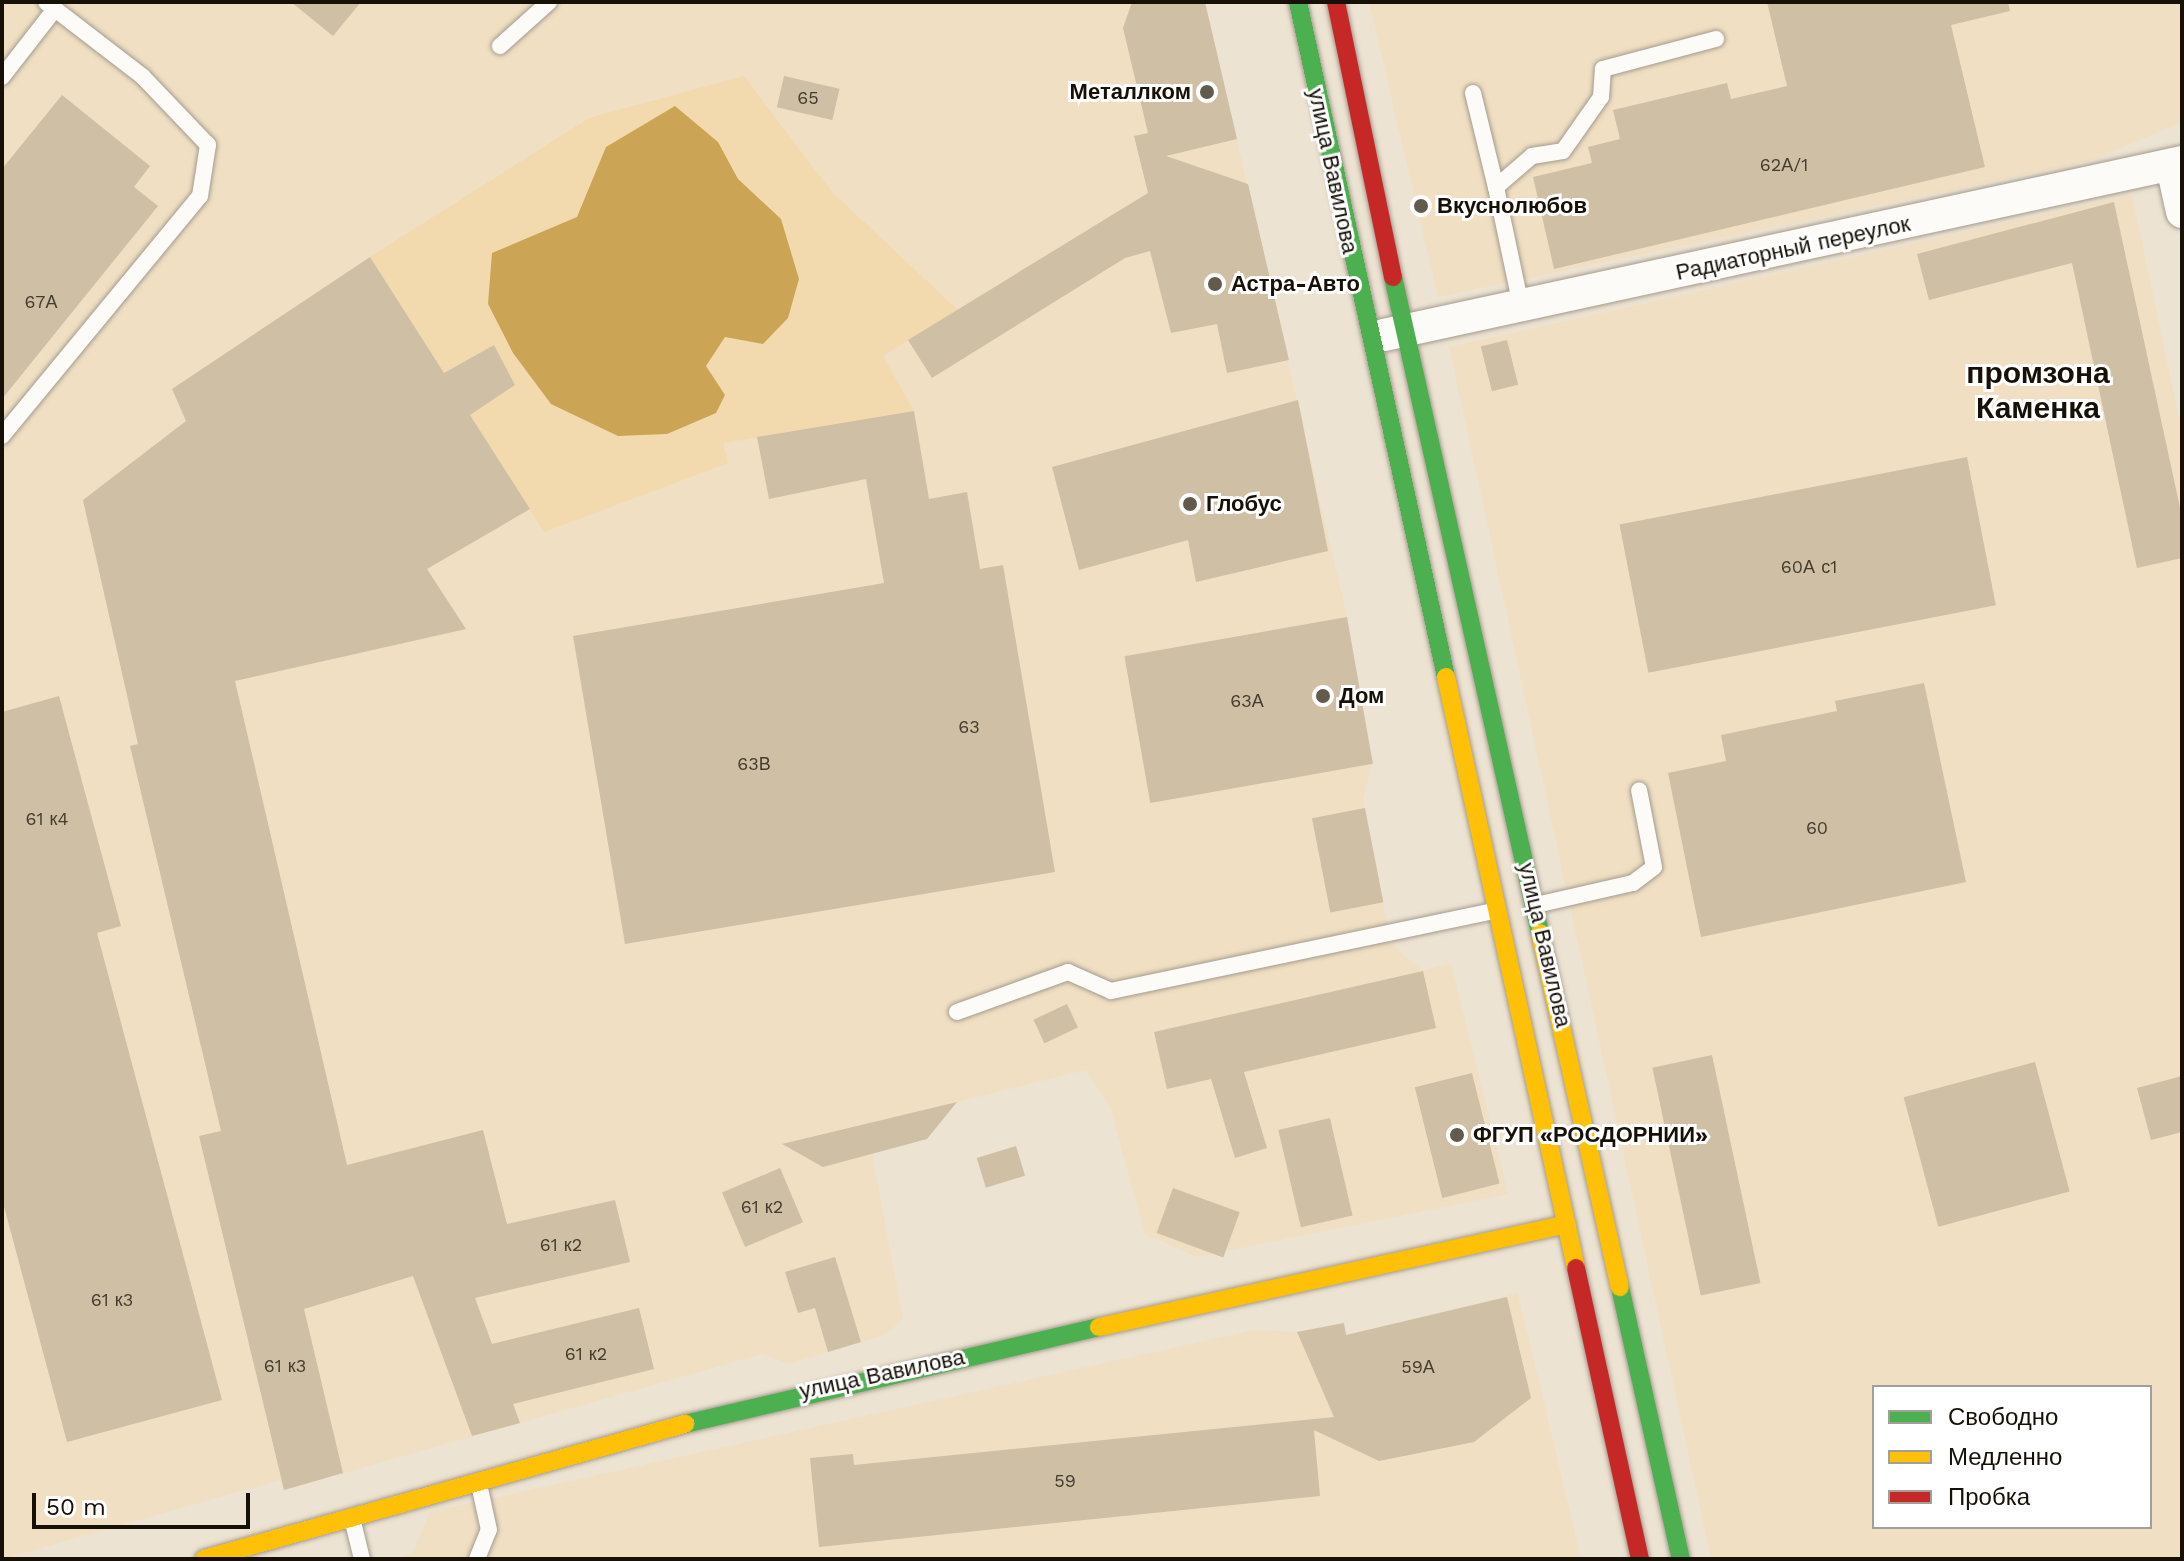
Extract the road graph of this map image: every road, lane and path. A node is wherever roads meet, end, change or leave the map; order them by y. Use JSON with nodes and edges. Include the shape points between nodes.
{"nodes":[{"id":1,"x":549,"y":2,"type":"edge"},
{"id":2,"x":1298,"y":2,"type":"edge"},
{"id":3,"x":1336,"y":2,"type":"edge"},
{"id":4,"x":50,"y":6,"type":"edge"},
{"id":5,"x":1716,"y":39,"type":"dead end"},
{"id":6,"x":500,"y":46,"type":"dead end"},
{"id":7,"x":2,"y":77,"type":"edge"},
{"id":8,"x":1473,"y":93,"type":"dead end"},
{"id":9,"x":2177,"y":164,"type":"edge"},
{"id":10,"x":1496,"y":187,"type":"junction"},
{"id":11,"x":2182,"y":212,"type":"edge"},
{"id":12,"x":1521,"y":306,"type":"junction"},
{"id":13,"x":1404,"y":331,"type":"junction"},
{"id":14,"x":1368,"y":339,"type":"junction"},
{"id":15,"x":2,"y":436,"type":"edge"},
{"id":16,"x":1639,"y":790,"type":"dead end"},
{"id":17,"x":1536,"y":905,"type":"junction"},
{"id":18,"x":1497,"y":911,"type":"junction"},
{"id":19,"x":957,"y":1012,"type":"dead end"},
{"id":20,"x":1567,"y":1224,"type":"junction"},
{"id":21,"x":478,"y":1482,"type":"junction"},
{"id":22,"x":352,"y":1518,"type":"junction"},
{"id":23,"x":204,"y":1559,"type":"edge"},
{"id":24,"x":362,"y":1559,"type":"edge"},
{"id":25,"x":477,"y":1559,"type":"edge"},
{"id":26,"x":1640,"y":1559,"type":"edge"},
{"id":27,"x":1681,"y":1559,"type":"edge"}],
"edges":[{"from":1,"to":6,"type":"lane"},
{"from":2,"to":14,"type":"main road","name":"улица Вавилова"},
{"from":3,"to":13,"type":"main road","name":"улица Вавилова"},
{"from":4,"to":7,"type":"lane"},
{"from":4,"to":15,"type":"lane","via":[[142,76],[208,145],[200,196]]},
{"from":5,"to":10,"type":"lane","via":[[1603,69],[1601,97],[1563,151],[1532,156]]},
{"from":8,"to":10,"type":"lane"},
{"from":9,"to":11,"type":"street"},
{"from":9,"to":12,"type":"street","name":"Радиаторный переулок"},
{"from":10,"to":12,"type":"lane"},
{"from":12,"to":13,"type":"street","name":"Радиаторный переулок"},
{"from":13,"to":14,"type":"street"},
{"from":13,"to":17,"type":"main road","name":"улица Вавилова"},
{"from":14,"to":18,"type":"main road","name":"улица Вавилова"},
{"from":16,"to":17,"type":"lane","via":[[1654,867],[1633,883]]},
{"from":17,"to":27,"type":"main road","name":"улица Вавилова"},
{"from":18,"to":19,"type":"lane","via":[[1111,991],[1068,972]]},
{"from":18,"to":20,"type":"main road","name":"улица Вавилова"},
{"from":20,"to":21,"type":"main road","name":"улица Вавилова","via":[[784,1396]]},
{"from":20,"to":26,"type":"main road","name":"улица Вавилова"},
{"from":21,"to":22,"type":"main road","name":"улица Вавилова"},
{"from":21,"to":25,"type":"lane","via":[[489,1530]]},
{"from":22,"to":23,"type":"main road","name":"улица Вавилова"},
{"from":22,"to":24,"type":"lane"}]}
